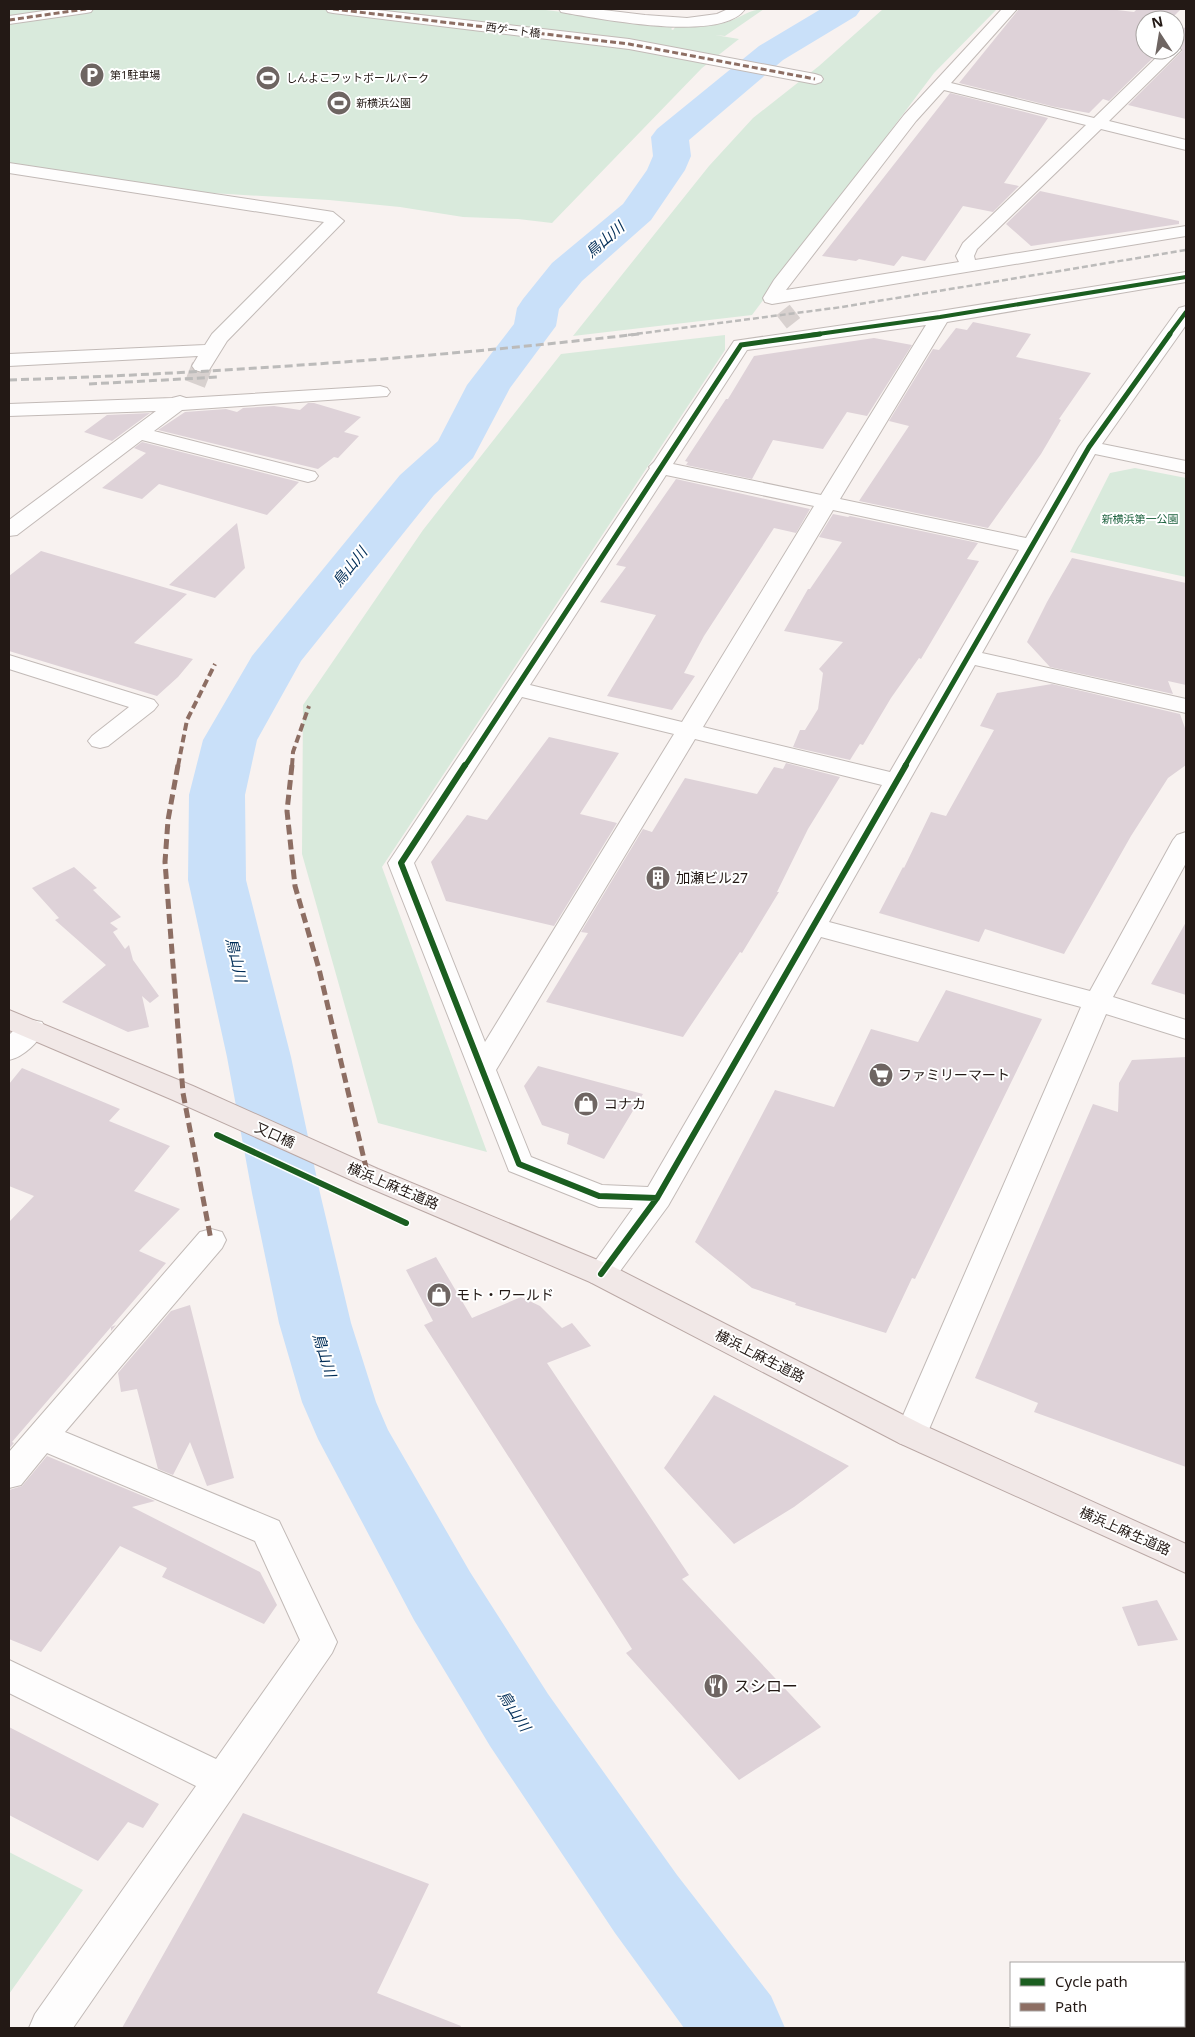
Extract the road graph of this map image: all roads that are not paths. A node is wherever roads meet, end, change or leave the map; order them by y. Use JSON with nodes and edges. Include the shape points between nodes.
{"nodes":[{"id":1,"x":86,"y":9,"type":"edge"},
{"id":2,"x":333,"y":9,"type":"edge"},
{"id":3,"x":566,"y":9,"type":"edge"},
{"id":4,"x":738,"y":9,"type":"edge"},
{"id":5,"x":1010,"y":9,"type":"edge"},
{"id":6,"x":9,"y":20,"type":"edge"},
{"id":7,"x":1163,"y":60,"type":"edge"},
{"id":8,"x":807,"y":77,"type":"dead end"},
{"id":9,"x":941,"y":85,"type":"junction"},
{"id":10,"x":1098,"y":123,"type":"junction"},
{"id":11,"x":1186,"y":145,"type":"edge"},
{"id":12,"x":9,"y":168,"type":"edge"},
{"id":13,"x":1186,"y":231,"type":"edge"},
{"id":14,"x":969,"y":266,"type":"junction"},
{"id":15,"x":1186,"y":277,"type":"edge"},
{"id":16,"x":1186,"y":312,"type":"edge"},
{"id":17,"x":788,"y":317,"type":"junction"},
{"id":18,"x":940,"y":317,"type":"junction"},
{"id":19,"x":213,"y":350,"type":"junction"},
{"id":20,"x":9,"y":360,"type":"edge"},
{"id":21,"x":380,"y":392,"type":"dead end"},
{"id":22,"x":178,"y":404,"type":"junction"},
{"id":23,"x":9,"y":410,"type":"edge"},
{"id":24,"x":137,"y":432,"type":"junction"},
{"id":25,"x":1088,"y":447,"type":"junction"},
{"id":26,"x":659,"y":467,"type":"junction"},
{"id":27,"x":1186,"y":467,"type":"edge"},
{"id":28,"x":308,"y":476,"type":"dead end"},
{"id":29,"x":827,"y":503,"type":"junction"},
{"id":30,"x":9,"y":530,"type":"edge"},
{"id":31,"x":1032,"y":546,"type":"junction"},
{"id":32,"x":968,"y":657,"type":"junction"},
{"id":33,"x":9,"y":662,"type":"edge"},
{"id":34,"x":515,"y":688,"type":"junction"},
{"id":35,"x":1186,"y":706,"type":"edge"},
{"id":36,"x":688,"y":731,"type":"junction"},
{"id":37,"x":100,"y":741,"type":"dead end"},
{"id":38,"x":896,"y":781,"type":"junction"},
{"id":39,"x":1186,"y":840,"type":"edge"},
{"id":40,"x":813,"y":926,"type":"junction"},
{"id":41,"x":1097,"y":1002,"type":"junction"},
{"id":42,"x":20,"y":1024,"type":"edge"},
{"id":43,"x":1186,"y":1030,"type":"edge"},
{"id":44,"x":9,"y":1051,"type":"edge"},
{"id":45,"x":482,"y":1070,"type":"junction"},
{"id":46,"x":332,"y":1160,"type":"joint"},
{"id":47,"x":657,"y":1198,"type":"junction"},
{"id":48,"x":211,"y":1240,"type":"dead end"},
{"id":49,"x":601,"y":1274,"type":"junction"},
{"id":50,"x":910,"y":1434,"type":"junction"},
{"id":51,"x":42,"y":1437,"type":"junction"},
{"id":52,"x":9,"y":1476,"type":"edge"},
{"id":53,"x":1186,"y":1559,"type":"edge"},
{"id":54,"x":9,"y":1676,"type":"edge"},
{"id":55,"x":222,"y":1780,"type":"junction"},
{"id":56,"x":49,"y":2028,"type":"edge"}],
"edges":[{"from":1,"to":6,"type":"street"},
{"from":2,"to":8,"type":"street","name":"西ゲート橋","via":[[629,44]]},
{"from":3,"to":4,"type":"street","via":[[677,22],[722,18]]},
{"from":5,"to":9,"type":"street"},
{"from":7,"to":10,"type":"street"},
{"from":9,"to":10,"type":"street"},
{"from":9,"to":17,"type":"street","via":[[910,118],[780,284]]},
{"from":10,"to":11,"type":"street"},
{"from":10,"to":14,"type":"street","via":[[969,247],[965,256]]},
{"from":12,"to":19,"type":"street","via":[[327,216],[335,221],[219,338]]},
{"from":13,"to":14,"type":"street"},
{"from":14,"to":17,"type":"street"},
{"from":15,"to":18,"type":"street"},
{"from":16,"to":25,"type":"street"},
{"from":17,"to":18,"type":"street"},
{"from":17,"to":26,"type":"street","via":[[741,345]]},
{"from":18,"to":29,"type":"street"},
{"from":19,"to":20,"type":"street"},
{"from":19,"to":22,"type":"street","via":[[188,396]]},
{"from":21,"to":22,"type":"street"},
{"from":22,"to":23,"type":"street"},
{"from":22,"to":24,"type":"street"},
{"from":24,"to":28,"type":"street"},
{"from":24,"to":30,"type":"street"},
{"from":25,"to":27,"type":"street"},
{"from":25,"to":31,"type":"street"},
{"from":26,"to":29,"type":"street"},
{"from":26,"to":34,"type":"street"},
{"from":29,"to":31,"type":"street"},
{"from":29,"to":36,"type":"street"},
{"from":31,"to":32,"type":"street"},
{"from":32,"to":35,"type":"street"},
{"from":32,"to":38,"type":"street"},
{"from":33,"to":37,"type":"street","via":[[146,705]]},
{"from":34,"to":36,"type":"street"},
{"from":34,"to":45,"type":"street","via":[[401,863]]},
{"from":36,"to":38,"type":"street"},
{"from":36,"to":45,"type":"street"},
{"from":38,"to":40,"type":"street"},
{"from":39,"to":41,"type":"street"},
{"from":40,"to":41,"type":"street"},
{"from":40,"to":47,"type":"street"},
{"from":41,"to":43,"type":"street"},
{"from":41,"to":50,"type":"street"},
{"from":42,"to":44,"type":"street"},
{"from":42,"to":46,"type":"main road","name":"又口橋"},
{"from":45,"to":47,"type":"street","via":[[519,1164],[599,1196]]},
{"from":46,"to":49,"type":"main road","name":"横浜上麻生道路"},
{"from":47,"to":49,"type":"street"},
{"from":48,"to":51,"type":"street"},
{"from":49,"to":50,"type":"main road","name":"横浜上麻生道路"},
{"from":50,"to":53,"type":"main road","name":"横浜上麻生道路"},
{"from":51,"to":52,"type":"street"},
{"from":51,"to":55,"type":"street","via":[[267,1531],[319,1642]]},
{"from":54,"to":55,"type":"street"},
{"from":55,"to":56,"type":"street"}]}
